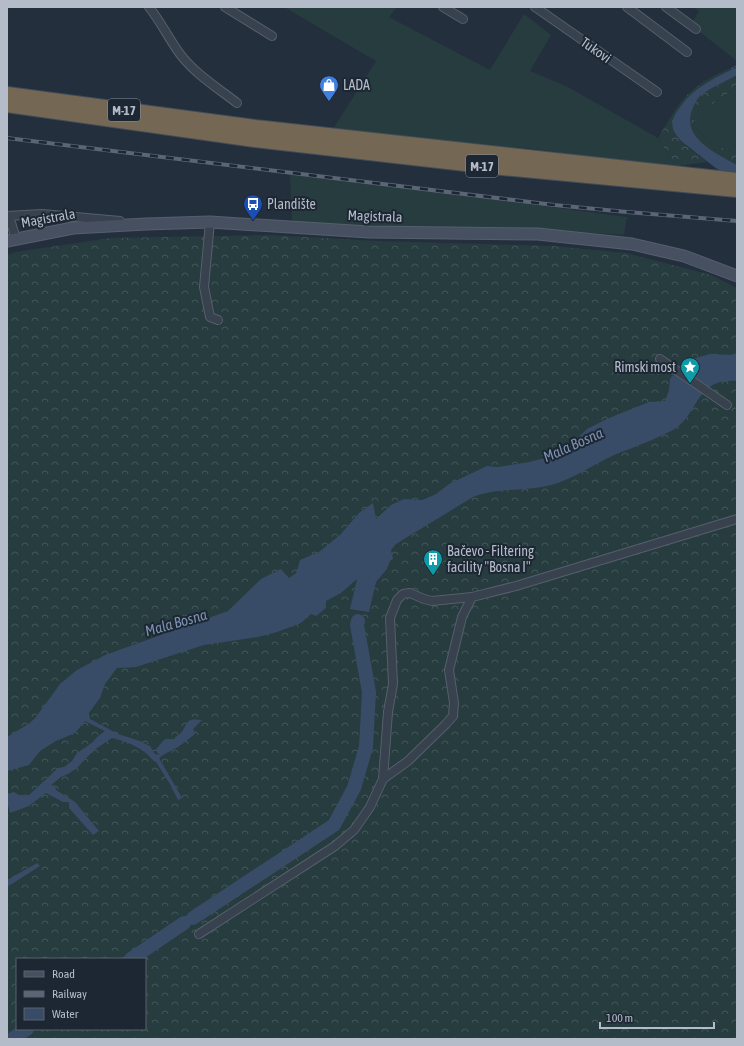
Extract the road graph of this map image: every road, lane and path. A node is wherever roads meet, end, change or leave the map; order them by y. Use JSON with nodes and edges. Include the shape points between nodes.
{"nodes":[{"id":1,"x":149,"y":7,"type":"edge"},
{"id":2,"x":225,"y":7,"type":"edge"},
{"id":3,"x":443,"y":7,"type":"edge"},
{"id":4,"x":535,"y":7,"type":"edge"},
{"id":5,"x":627,"y":7,"type":"edge"},
{"id":6,"x":666,"y":7,"type":"edge"},
{"id":7,"x":463,"y":20,"type":"dead end"},
{"id":8,"x":696,"y":29,"type":"dead end"},
{"id":9,"x":272,"y":36,"type":"dead end"},
{"id":10,"x":687,"y":52,"type":"dead end"},
{"id":11,"x":657,"y":92,"type":"dead end"},
{"id":12,"x":7,"y":94,"type":"edge"},
{"id":13,"x":237,"y":103,"type":"dead end"},
{"id":14,"x":7,"y":105,"type":"edge"},
{"id":15,"x":248,"y":133,"type":"junction"},
{"id":16,"x":737,"y":180,"type":"edge"},
{"id":17,"x":709,"y":183,"type":"junction"},
{"id":18,"x":737,"y":190,"type":"edge"},
{"id":19,"x":8,"y":216,"type":"edge"},
{"id":20,"x":210,"y":222,"type":"junction"},
{"id":21,"x":146,"y":224,"type":"junction"},
{"id":22,"x":11,"y":240,"type":"edge"},
{"id":23,"x":737,"y":276,"type":"edge"},
{"id":24,"x":218,"y":320,"type":"dead end"},
{"id":25,"x":660,"y":359,"type":"dead end"},
{"id":26,"x":727,"y":405,"type":"dead end"},
{"id":27,"x":737,"y":519,"type":"edge"},
{"id":28,"x":472,"y":597,"type":"junction"},
{"id":29,"x":383,"y":779,"type":"junction"},
{"id":30,"x":199,"y":934,"type":"dead end"}],
"edges":[{"from":1,"to":13,"type":"street","via":[[180,55],[198,73]]},
{"from":2,"to":9,"type":"street"},
{"from":3,"to":7,"type":"street"},
{"from":4,"to":11,"type":"street","name":"Tukovi"},
{"from":5,"to":10,"type":"street"},
{"from":6,"to":8,"type":"street"},
{"from":12,"to":15,"type":"highway","number":"M-17"},
{"from":14,"to":15,"type":"highway","number":"M-17"},
{"from":15,"to":17,"type":"highway","number":"M-17"},
{"from":16,"to":17,"type":"highway","number":"M-17"},
{"from":17,"to":18,"type":"highway","number":"M-17"},
{"from":19,"to":21,"type":"street","via":[[42,214]]},
{"from":19,"to":22,"type":"street"},
{"from":20,"to":21,"type":"main road","name":"Magistrala"},
{"from":20,"to":23,"type":"main road","name":"Magistrala","via":[[369,232],[538,234],[632,244],[684,256]]},
{"from":20,"to":24,"type":"street","via":[[204,287],[210,317]]},
{"from":21,"to":22,"type":"main road","name":"Magistrala","via":[[73,228]]},
{"from":25,"to":26,"type":"street"},
{"from":27,"to":28,"type":"street"},
{"from":28,"to":29,"type":"street","via":[[462,617],[449,670],[454,703],[453,716],[408,761]]},
{"from":28,"to":29,"type":"street","via":[[432,601],[410,593],[403,594],[397,600],[390,618],[392,684]]},
{"from":29,"to":30,"type":"street","via":[[370,807],[354,830],[335,846]]}]}
